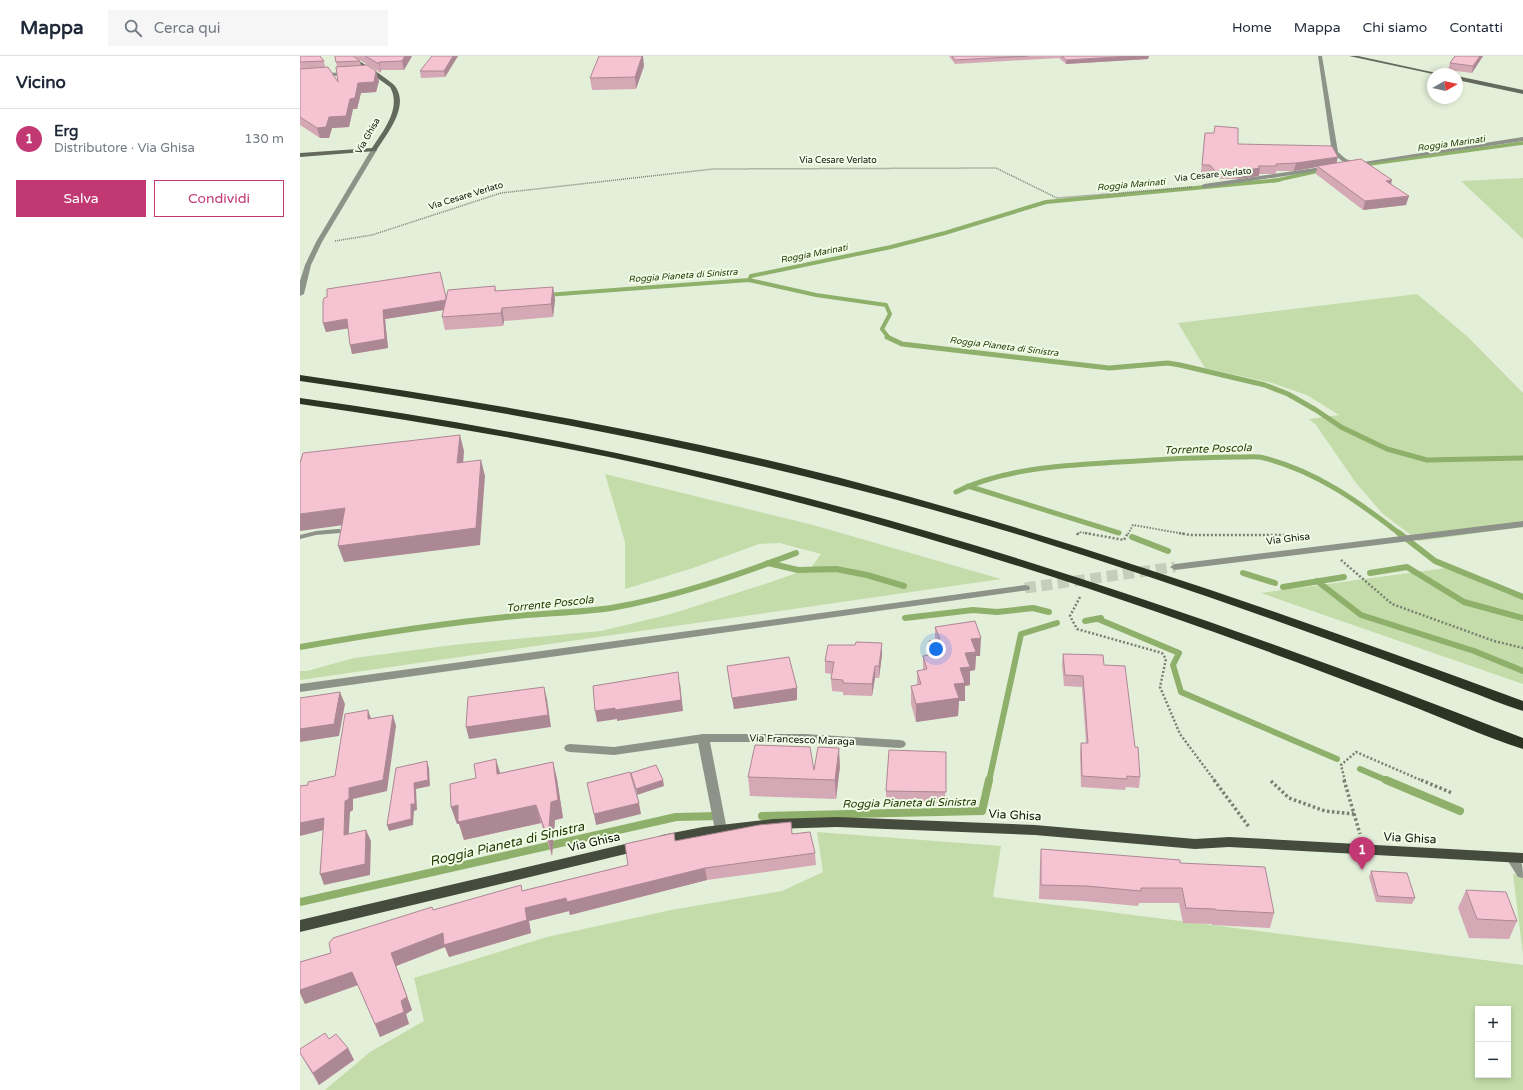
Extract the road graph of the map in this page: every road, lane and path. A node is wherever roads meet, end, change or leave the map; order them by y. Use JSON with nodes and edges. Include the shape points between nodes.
{"nodes":[{"id":1,"x":348,"y":56,"type":"edge"},
{"id":2,"x":1320,"y":56,"type":"edge"},
{"id":3,"x":1351,"y":56,"type":"edge"},
{"id":4,"x":370,"y":71,"type":"junction"},
{"id":5,"x":1427,"y":72,"type":"edge"},
{"id":6,"x":353,"y":73,"type":"edge"},
{"id":7,"x":360,"y":73,"type":"edge"},
{"id":8,"x":300,"y":76,"type":"edge"},
{"id":9,"x":1463,"y":79,"type":"edge"},
{"id":10,"x":1523,"y":92,"type":"edge"},
{"id":11,"x":1523,"y":139,"type":"edge"},
{"id":12,"x":374,"y":150,"type":"junction"},
{"id":13,"x":300,"y":154,"type":"edge"},
{"id":14,"x":1356,"y":164,"type":"junction"},
{"id":15,"x":1341,"y":167,"type":"edge"},
{"id":16,"x":1333,"y":168,"type":"edge"},
{"id":17,"x":1204,"y":186,"type":"joint"},
{"id":18,"x":319,"y":242,"type":"junction"},
{"id":19,"x":300,"y":294,"type":"edge"},
{"id":20,"x":300,"y":378,"type":"edge"},
{"id":21,"x":300,"y":401,"type":"edge"},
{"id":22,"x":1523,"y":524,"type":"edge"},
{"id":23,"x":337,"y":531,"type":"dead end"},
{"id":24,"x":300,"y":537,"type":"edge"},
{"id":25,"x":1068,"y":547,"type":"junction"},
{"id":26,"x":1326,"y":548,"type":"junction"},
{"id":27,"x":1175,"y":567,"type":"tunnel mouth"},
{"id":28,"x":1088,"y":585,"type":"junction"},
{"id":29,"x":1025,"y":588,"type":"tunnel mouth"},
{"id":30,"x":1523,"y":648,"type":"edge"},
{"id":31,"x":300,"y":688,"type":"edge"},
{"id":32,"x":1523,"y":706,"type":"edge"},
{"id":33,"x":703,"y":738,"type":"junction"},
{"id":34,"x":900,"y":744,"type":"dead end"},
{"id":35,"x":1523,"y":744,"type":"edge"},
{"id":36,"x":570,"y":748,"type":"dead end"},
{"id":37,"x":1271,"y":781,"type":"dead end"},
{"id":38,"x":1452,"y":793,"type":"dead end"},
{"id":39,"x":1354,"y":814,"type":"junction"},
{"id":40,"x":720,"y":830,"type":"junction"},
{"id":41,"x":1258,"y":844,"type":"junction"},
{"id":42,"x":1365,"y":849,"type":"junction"},
{"id":43,"x":1518,"y":858,"type":"edge"},
{"id":44,"x":1523,"y":873,"type":"edge"},
{"id":45,"x":300,"y":926,"type":"edge"}],
"edges":[{"from":1,"to":4,"type":"street","name":"Via Ghisa"},
{"from":2,"to":14,"type":"street","via":[[1335,153],[1344,160]]},
{"from":3,"to":5,"type":"street"},
{"from":4,"to":7,"type":"street"},
{"from":4,"to":12,"type":"street","name":"Via Ghisa","via":[[392,86],[398,98],[398,105]]},
{"from":6,"to":8,"type":"street"},
{"from":9,"to":10,"type":"street"},
{"from":11,"to":14,"type":"street"},
{"from":12,"to":13,"type":"street"},
{"from":12,"to":18,"type":"street","name":"Via Ghisa"},
{"from":14,"to":15,"type":"street"},
{"from":16,"to":17,"type":"street","name":"Via Cesare Verlato"},
{"from":17,"to":18,"type":"path","name":"Via Cesare Verlato","via":[[1057,198],[996,168],[712,169],[501,193],[372,235]]},
{"from":18,"to":19,"type":"street","name":"Via Ghisa","via":[[308,265]]},
{"from":20,"to":25,"type":"highway","via":[[566,420],[707,450],[859,486]]},
{"from":21,"to":28,"type":"highway","via":[[492,432],[722,480],[914,531]]},
{"from":22,"to":26,"type":"street","name":"Via Ghisa"},
{"from":23,"to":24,"type":"lane"},
{"from":25,"to":26,"type":"path","via":[[1079,532],[1124,540],[1133,525],[1190,534],[1295,535]]},
{"from":25,"to":32,"type":"highway","via":[[1269,612]]},
{"from":26,"to":27,"type":"street","name":"Via Ghisa"},
{"from":26,"to":30,"type":"path","via":[[1392,604],[1494,641]]},
{"from":28,"to":35,"type":"highway","via":[[1341,673]]},
{"from":28,"to":41,"type":"path","via":[[1070,616],[1077,629],[1162,654],[1166,659],[1160,687],[1180,734],[1255,836]]},
{"from":29,"to":31,"type":"street"},
{"from":33,"to":34,"type":"street","name":"Via Francesco Maraga","via":[[805,738]]},
{"from":33,"to":36,"type":"street","name":"Via Francesco Maraga","via":[[614,751]]},
{"from":33,"to":40,"type":"street"},
{"from":37,"to":39,"type":"path","via":[[1289,798],[1326,811]]},
{"from":38,"to":39,"type":"path","via":[[1356,752],[1341,765]]},
{"from":39,"to":42,"type":"path"},
{"from":40,"to":41,"type":"main road","name":"Via Ghisa","via":[[773,824],[837,822],[1035,830],[1195,844]]},
{"from":40,"to":45,"type":"main road","name":"Via Ghisa","via":[[664,839]]},
{"from":41,"to":42,"type":"main road","name":"Via Ghisa"},
{"from":42,"to":43,"type":"main road","name":"Via Ghisa"},
{"from":43,"to":44,"type":"street"}]}
